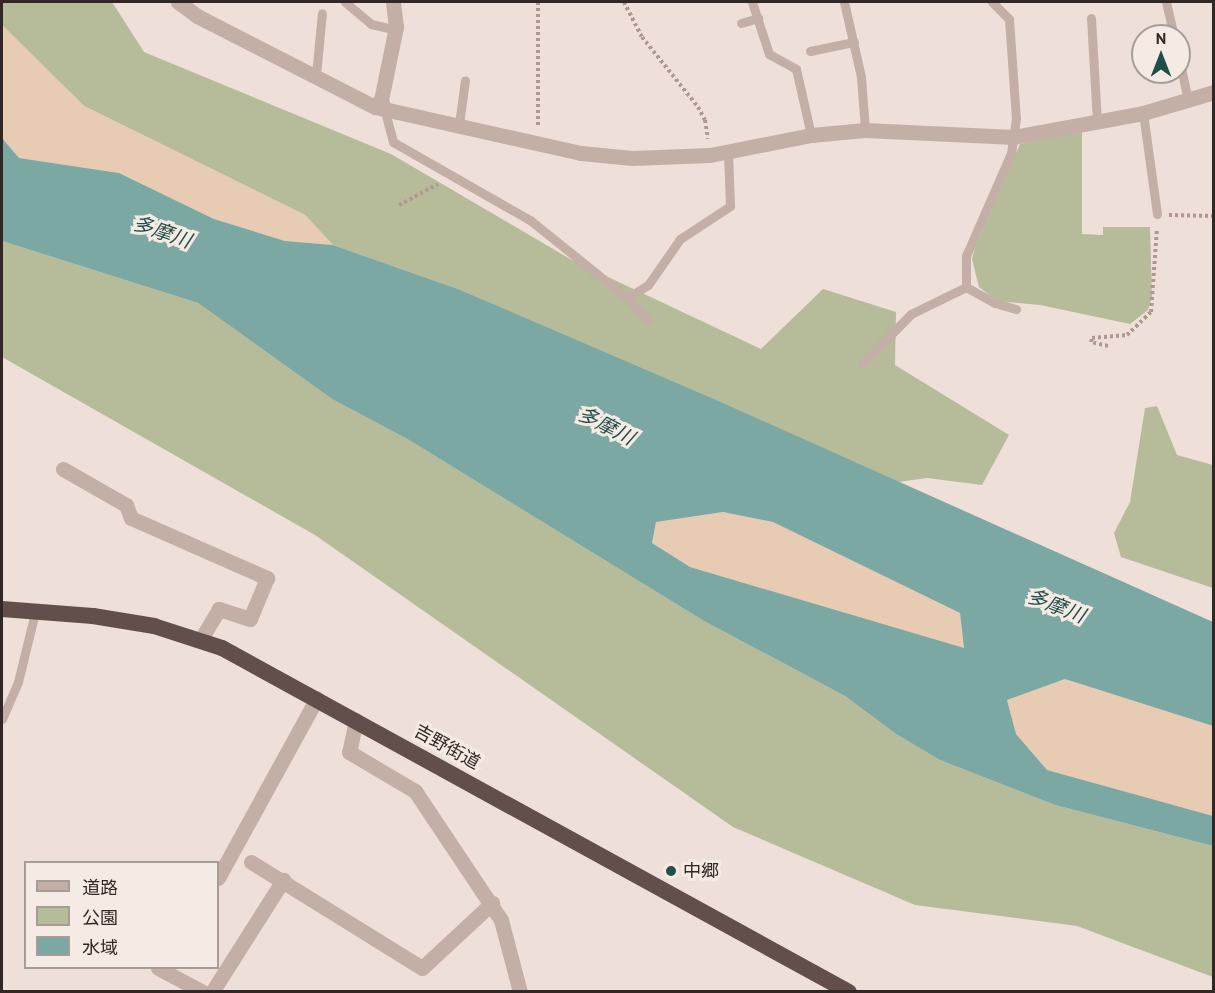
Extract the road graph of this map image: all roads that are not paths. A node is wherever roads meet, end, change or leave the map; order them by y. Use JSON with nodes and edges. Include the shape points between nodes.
{"nodes":[{"id":1,"x":178,"y":2,"type":"edge"},
{"id":2,"x":345,"y":2,"type":"edge"},
{"id":3,"x":393,"y":2,"type":"edge"},
{"id":4,"x":752,"y":2,"type":"edge"},
{"id":5,"x":844,"y":2,"type":"edge"},
{"id":6,"x":992,"y":2,"type":"edge"},
{"id":7,"x":1166,"y":2,"type":"edge"},
{"id":8,"x":322,"y":13,"type":"dead end"},
{"id":9,"x":758,"y":18,"type":"junction"},
{"id":10,"x":1091,"y":18,"type":"dead end"},
{"id":11,"x":741,"y":23,"type":"dead end"},
{"id":12,"x":1171,"y":24,"type":"edge"},
{"id":13,"x":396,"y":30,"type":"junction"},
{"id":14,"x":854,"y":42,"type":"junction"},
{"id":15,"x":810,"y":51,"type":"dead end"},
{"id":16,"x":316,"y":75,"type":"junction"},
{"id":17,"x":465,"y":80,"type":"dead end"},
{"id":18,"x":1184,"y":84,"type":"edge"},
{"id":19,"x":1214,"y":92,"type":"edge"},
{"id":20,"x":1188,"y":100,"type":"junction"},
{"id":21,"x":384,"y":108,"type":"junction"},
{"id":22,"x":1143,"y":112,"type":"junction"},
{"id":23,"x":1097,"y":122,"type":"junction"},
{"id":24,"x":459,"y":124,"type":"junction"},
{"id":25,"x":865,"y":130,"type":"junction"},
{"id":26,"x":812,"y":135,"type":"junction"},
{"id":27,"x":1014,"y":137,"type":"junction"},
{"id":28,"x":728,"y":152,"type":"junction"},
{"id":29,"x":1157,"y":214,"type":"road end"},
{"id":30,"x":966,"y":287,"type":"junction"},
{"id":31,"x":627,"y":298,"type":"junction"},
{"id":32,"x":1016,"y":309,"type":"dead end"},
{"id":33,"x":647,"y":320,"type":"dead end"},
{"id":34,"x":862,"y":364,"type":"dead end"},
{"id":35,"x":63,"y":470,"type":"dead end"},
{"id":36,"x":2,"y":609,"type":"edge"},
{"id":37,"x":35,"y":612,"type":"junction"},
{"id":38,"x":201,"y":639,"type":"junction"},
{"id":39,"x":317,"y":698,"type":"junction"},
{"id":40,"x":2,"y":719,"type":"edge"},
{"id":41,"x":356,"y":720,"type":"junction"},
{"id":42,"x":251,"y":862,"type":"dead end"},
{"id":43,"x":219,"y":876,"type":"edge"},
{"id":44,"x":283,"y":880,"type":"junction"},
{"id":45,"x":492,"y":903,"type":"junction"},
{"id":46,"x":160,"y":969,"type":"edge"},
{"id":47,"x":203,"y":992,"type":"edge"},
{"id":48,"x":212,"y":992,"type":"edge"},
{"id":49,"x":520,"y":992,"type":"edge"},
{"id":50,"x":849,"y":992,"type":"edge"}],
"edges":[{"from":1,"to":16,"type":"street","via":[[197,16]]},
{"from":2,"to":13,"type":"lane","via":[[371,24]]},
{"from":3,"to":13,"type":"street"},
{"from":4,"to":9,"type":"lane"},
{"from":5,"to":14,"type":"lane"},
{"from":6,"to":27,"type":"lane","via":[[1010,19]]},
{"from":7,"to":12,"type":"lane"},
{"from":8,"to":16,"type":"lane"},
{"from":9,"to":11,"type":"lane"},
{"from":9,"to":26,"type":"lane","via":[[769,54],[796,69]]},
{"from":10,"to":23,"type":"lane"},
{"from":13,"to":21,"type":"street","via":[[381,100]]},
{"from":14,"to":15,"type":"lane"},
{"from":14,"to":25,"type":"lane"},
{"from":16,"to":21,"type":"street"},
{"from":17,"to":24,"type":"lane"},
{"from":18,"to":20,"type":"lane"},
{"from":19,"to":20,"type":"street"},
{"from":20,"to":22,"type":"street"},
{"from":21,"to":24,"type":"street"},
{"from":21,"to":31,"type":"lane","via":[[393,142],[530,220]]},
{"from":22,"to":23,"type":"street"},
{"from":22,"to":29,"type":"lane"},
{"from":23,"to":27,"type":"street"},
{"from":24,"to":28,"type":"street","via":[[581,153],[632,158]]},
{"from":25,"to":26,"type":"street"},
{"from":25,"to":27,"type":"street"},
{"from":26,"to":28,"type":"street"},
{"from":27,"to":30,"type":"lane","via":[[1011,153],[966,256]]},
{"from":28,"to":31,"type":"lane","via":[[730,206],[680,240],[648,285]]},
{"from":30,"to":32,"type":"lane"},
{"from":30,"to":34,"type":"lane","via":[[911,314]]},
{"from":31,"to":33,"type":"lane"},
{"from":35,"to":38,"type":"street","via":[[126,505],[131,518],[267,578],[250,619],[219,609]]},
{"from":36,"to":37,"type":"highway","name":"吉野街道"},
{"from":37,"to":38,"type":"highway","name":"吉野街道","via":[[93,616]]},
{"from":37,"to":40,"type":"lane","via":[[18,682]]},
{"from":38,"to":39,"type":"highway","name":"吉野街道"},
{"from":39,"to":41,"type":"highway","name":"吉野街道"},
{"from":39,"to":43,"type":"street"},
{"from":41,"to":45,"type":"street","via":[[349,752],[415,791]]},
{"from":41,"to":50,"type":"highway","name":"吉野街道"},
{"from":42,"to":44,"type":"street"},
{"from":44,"to":45,"type":"street","via":[[422,968]]},
{"from":44,"to":48,"type":"street"},
{"from":45,"to":49,"type":"street","via":[[501,920]]},
{"from":46,"to":47,"type":"street"}]}
